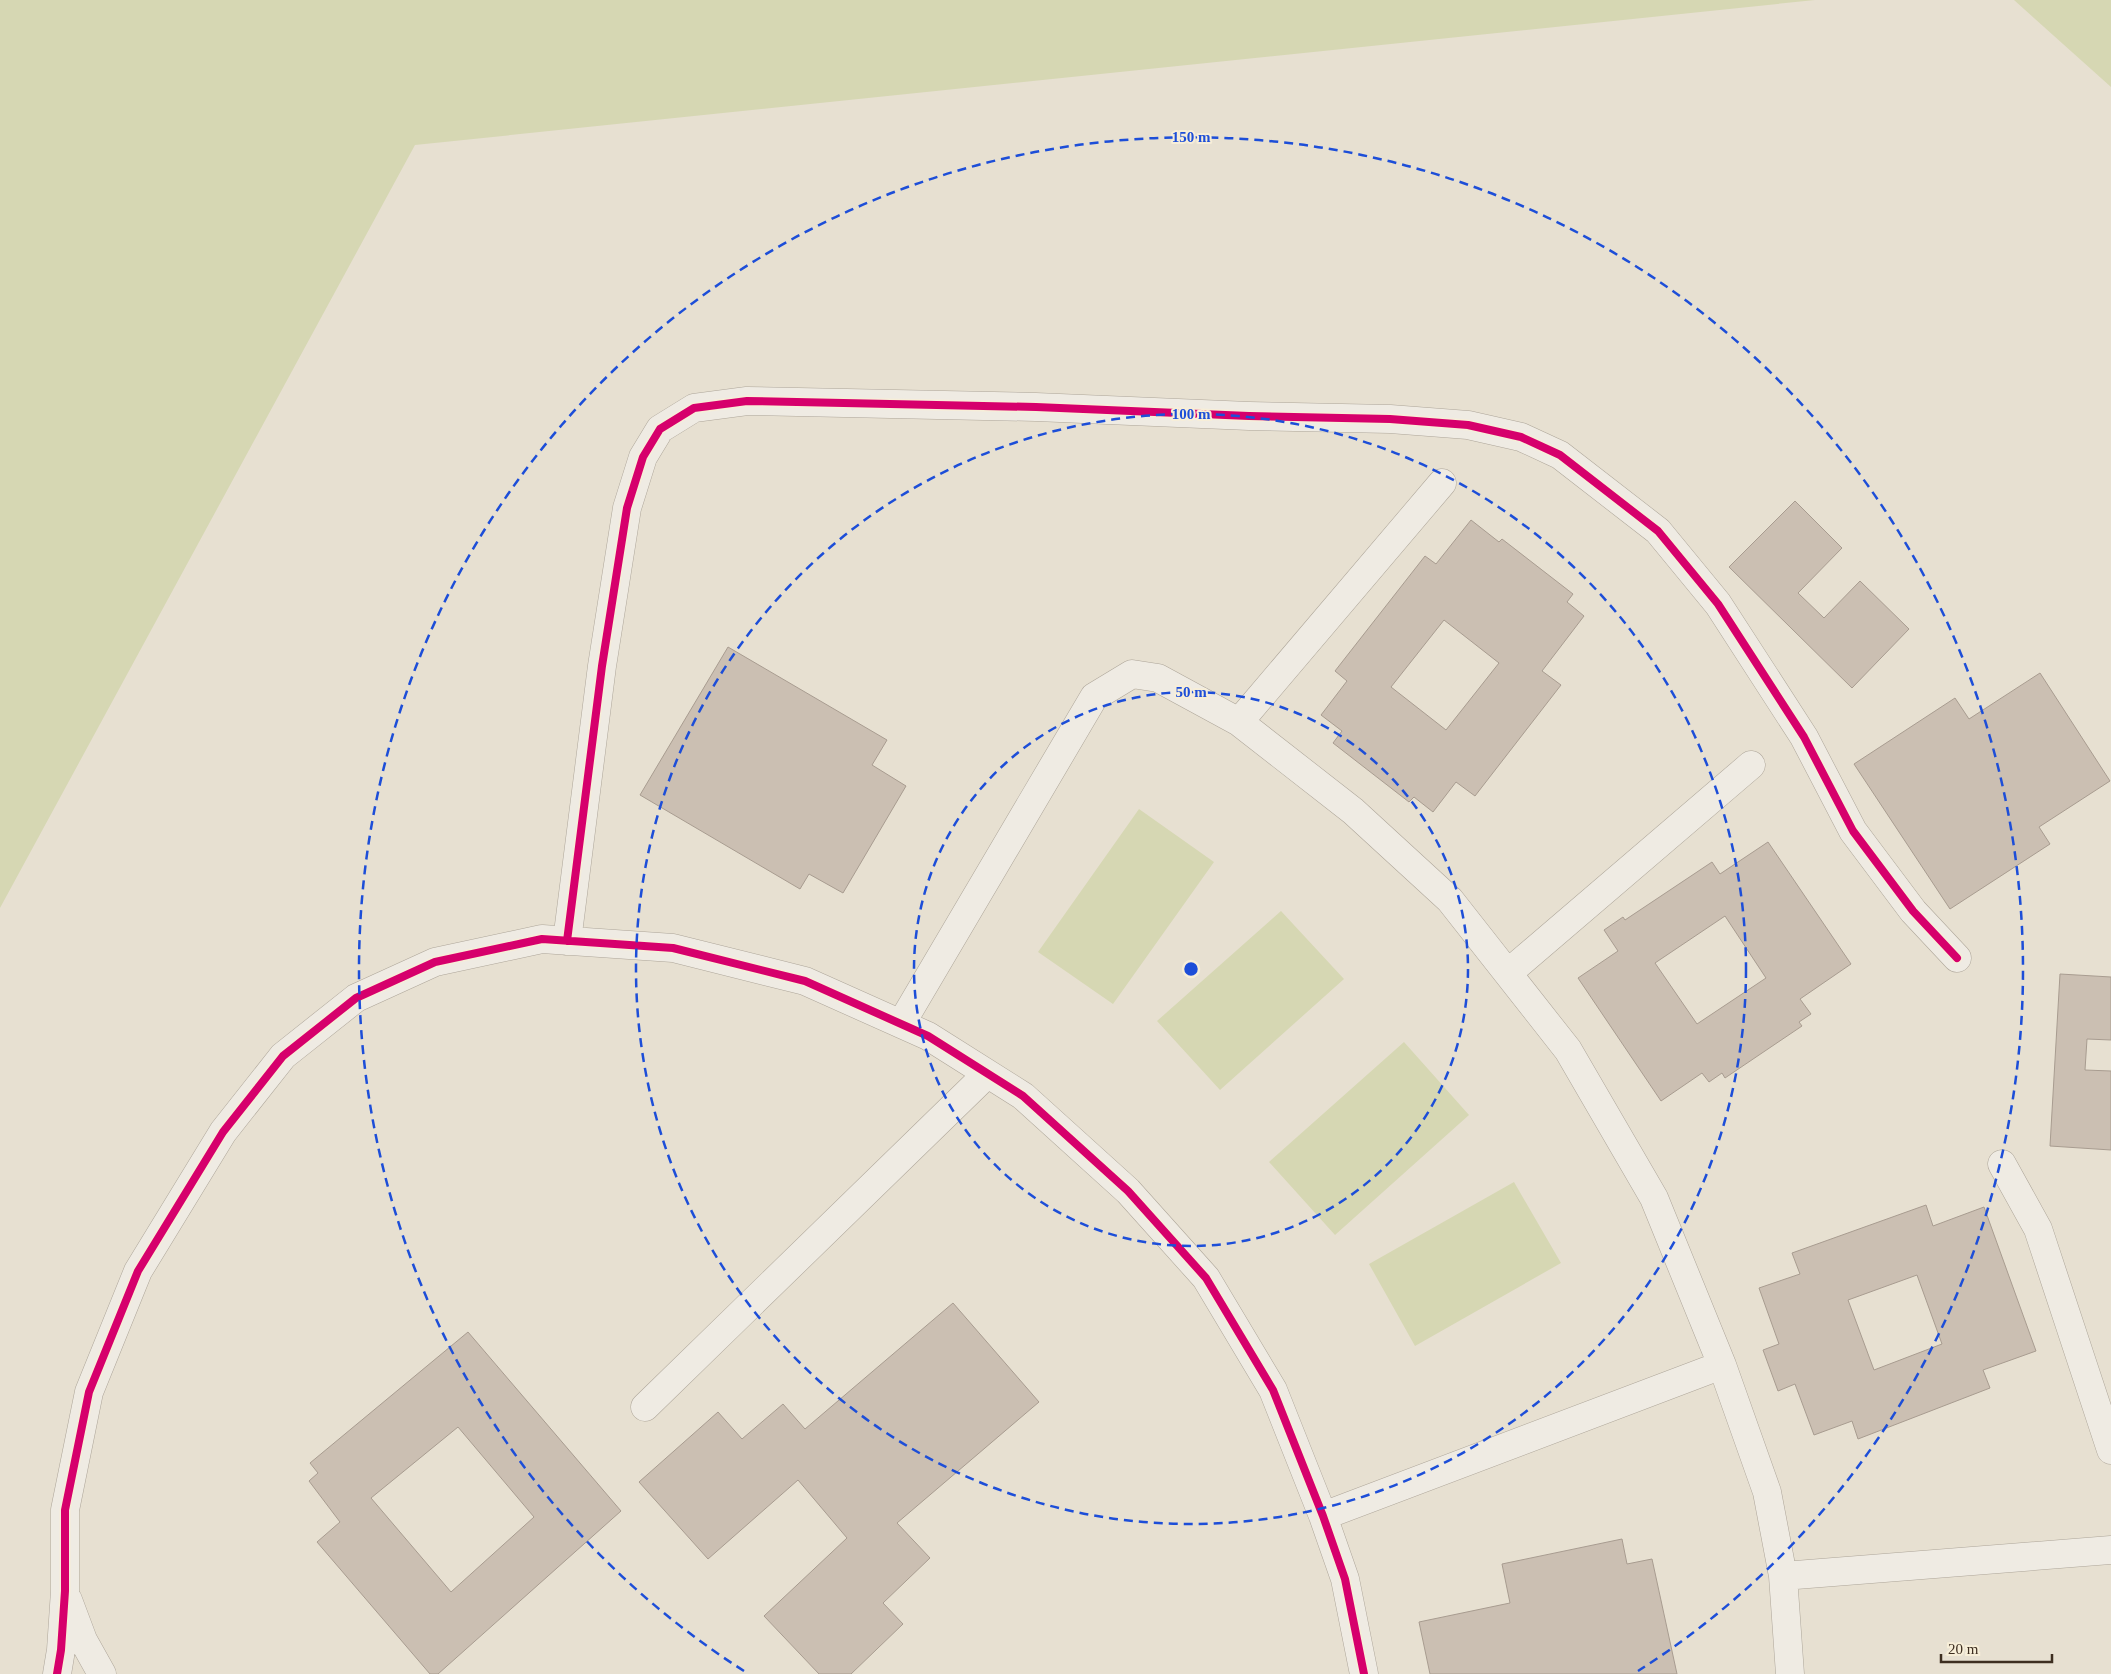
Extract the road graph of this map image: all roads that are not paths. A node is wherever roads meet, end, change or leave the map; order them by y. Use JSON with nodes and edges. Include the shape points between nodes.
{"nodes":[{"id":1,"x":1442,"y":483,"type":"dead end"},
{"id":2,"x":1238,"y":722,"type":"junction"},
{"id":3,"x":1751,"y":765,"type":"dead end"},
{"id":4,"x":567,"y":941,"type":"junction"},
{"id":5,"x":1956,"y":958,"type":"dead end"},
{"id":6,"x":1508,"y":973,"type":"junction"},
{"id":7,"x":901,"y":1024,"type":"junction"},
{"id":8,"x":987,"y":1074,"type":"junction"},
{"id":9,"x":2002,"y":1164,"type":"dead end"},
{"id":10,"x":1722,"y":1365,"type":"junction"},
{"id":11,"x":645,"y":1407,"type":"dead end"},
{"id":12,"x":2111,"y":1450,"type":"edge"},
{"id":13,"x":1323,"y":1516,"type":"junction"},
{"id":14,"x":2111,"y":1550,"type":"edge"},
{"id":15,"x":1783,"y":1576,"type":"junction"},
{"id":16,"x":65,"y":1591,"type":"junction"},
{"id":17,"x":57,"y":1674,"type":"edge"},
{"id":18,"x":102,"y":1674,"type":"edge"},
{"id":19,"x":1364,"y":1674,"type":"edge"},
{"id":20,"x":1790,"y":1674,"type":"edge"}],
"edges":[{"from":1,"to":2,"type":"street"},
{"from":2,"to":6,"type":"street","via":[[1353,811],[1450,900]]},
{"from":2,"to":7,"type":"street","via":[[1158,678],[1132,674],[1094,696]]},
{"from":3,"to":6,"type":"street"},
{"from":4,"to":5,"type":"street","via":[[627,508],[643,457],[660,429],[694,408],[748,401],[1390,419],[1468,425],[1521,437],[1560,455],[1658,531],[1718,604],[1804,737],[1853,831],[1913,911]]},
{"from":4,"to":7,"type":"street","via":[[673,948],[805,981]]},
{"from":4,"to":16,"type":"street","via":[[542,939],[435,962],[356,998],[283,1056],[223,1132],[138,1271],[89,1392],[65,1510]]},
{"from":6,"to":10,"type":"street","via":[[1568,1050],[1654,1198]]},
{"from":7,"to":8,"type":"street","via":[[928,1036]]},
{"from":8,"to":11,"type":"street"},
{"from":8,"to":13,"type":"street","via":[[1023,1096],[1128,1191],[1206,1278],[1273,1390]]},
{"from":9,"to":12,"type":"street","via":[[2038,1229]]},
{"from":10,"to":13,"type":"street"},
{"from":10,"to":15,"type":"street","via":[[1767,1492]]},
{"from":13,"to":19,"type":"street","via":[[1345,1579]]},
{"from":14,"to":15,"type":"street"},
{"from":15,"to":20,"type":"street"},
{"from":16,"to":17,"type":"street"},
{"from":16,"to":18,"type":"street","via":[[83,1640]]}]}
